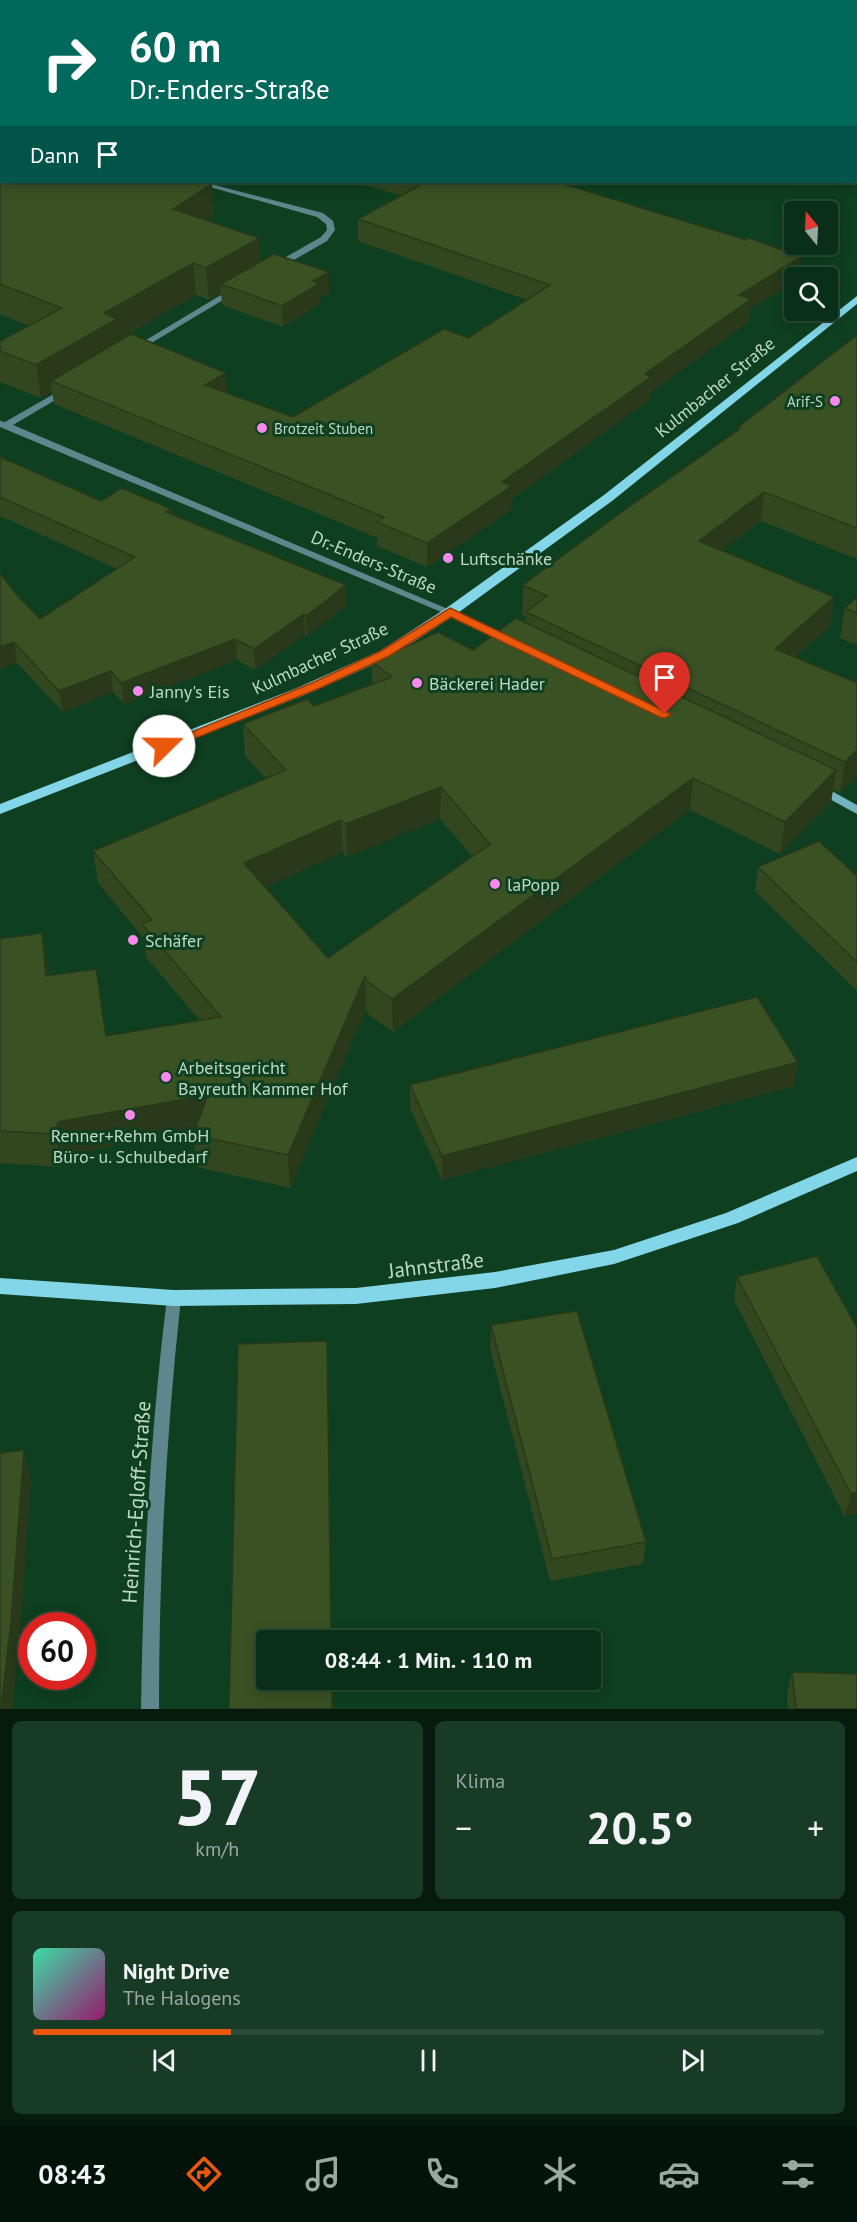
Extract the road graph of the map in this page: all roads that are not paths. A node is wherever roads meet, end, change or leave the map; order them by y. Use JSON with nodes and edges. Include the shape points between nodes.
{"nodes":[{"id":1,"x":200,"y":183,"type":"edge"},
{"id":2,"x":262,"y":275,"type":"edge"},
{"id":3,"x":242,"y":287,"type":"edge"},
{"id":4,"x":854,"y":300,"type":"edge"},
{"id":5,"x":129,"y":353,"type":"edge"},
{"id":6,"x":77,"y":383,"type":"edge"},
{"id":7,"x":2,"y":425,"type":"edge"},
{"id":8,"x":450,"y":612,"type":"junction"},
{"id":9,"x":517,"y":644,"type":"edge"},
{"id":10,"x":813,"y":785,"type":"edge"},
{"id":11,"x":0,"y":809,"type":"edge"},
{"id":12,"x":857,"y":810,"type":"edge"},
{"id":13,"x":857,"y":1164,"type":"edge"},
{"id":14,"x":0,"y":1286,"type":"edge"},
{"id":15,"x":174,"y":1298,"type":"junction"},
{"id":16,"x":150,"y":1709,"type":"edge"}],
"edges":[{"from":1,"to":2,"type":"street","via":[[320,215],[330,223],[331,230],[324,239]]},
{"from":3,"to":5,"type":"street"},
{"from":4,"to":8,"type":"main road","name":"Kulmbacher Straße","via":[[608,498]]},
{"from":6,"to":7,"type":"street"},
{"from":7,"to":8,"type":"street","name":"Dr.-Enders-Straße"},
{"from":8,"to":9,"type":"main road","name":"Dr.-Enders-Straße"},
{"from":8,"to":11,"type":"main road","name":"Kulmbacher Straße","via":[[385,654],[316,686]]},
{"from":10,"to":12,"type":"main road"},
{"from":13,"to":15,"type":"main road","name":"Jahnstraße","via":[[732,1218],[614,1257],[495,1280],[356,1296]]},
{"from":14,"to":15,"type":"main road","name":"Jahnstraße"},
{"from":15,"to":16,"type":"street","name":"Heinrich-Egloff-Straße","via":[[150,1588]]}]}
